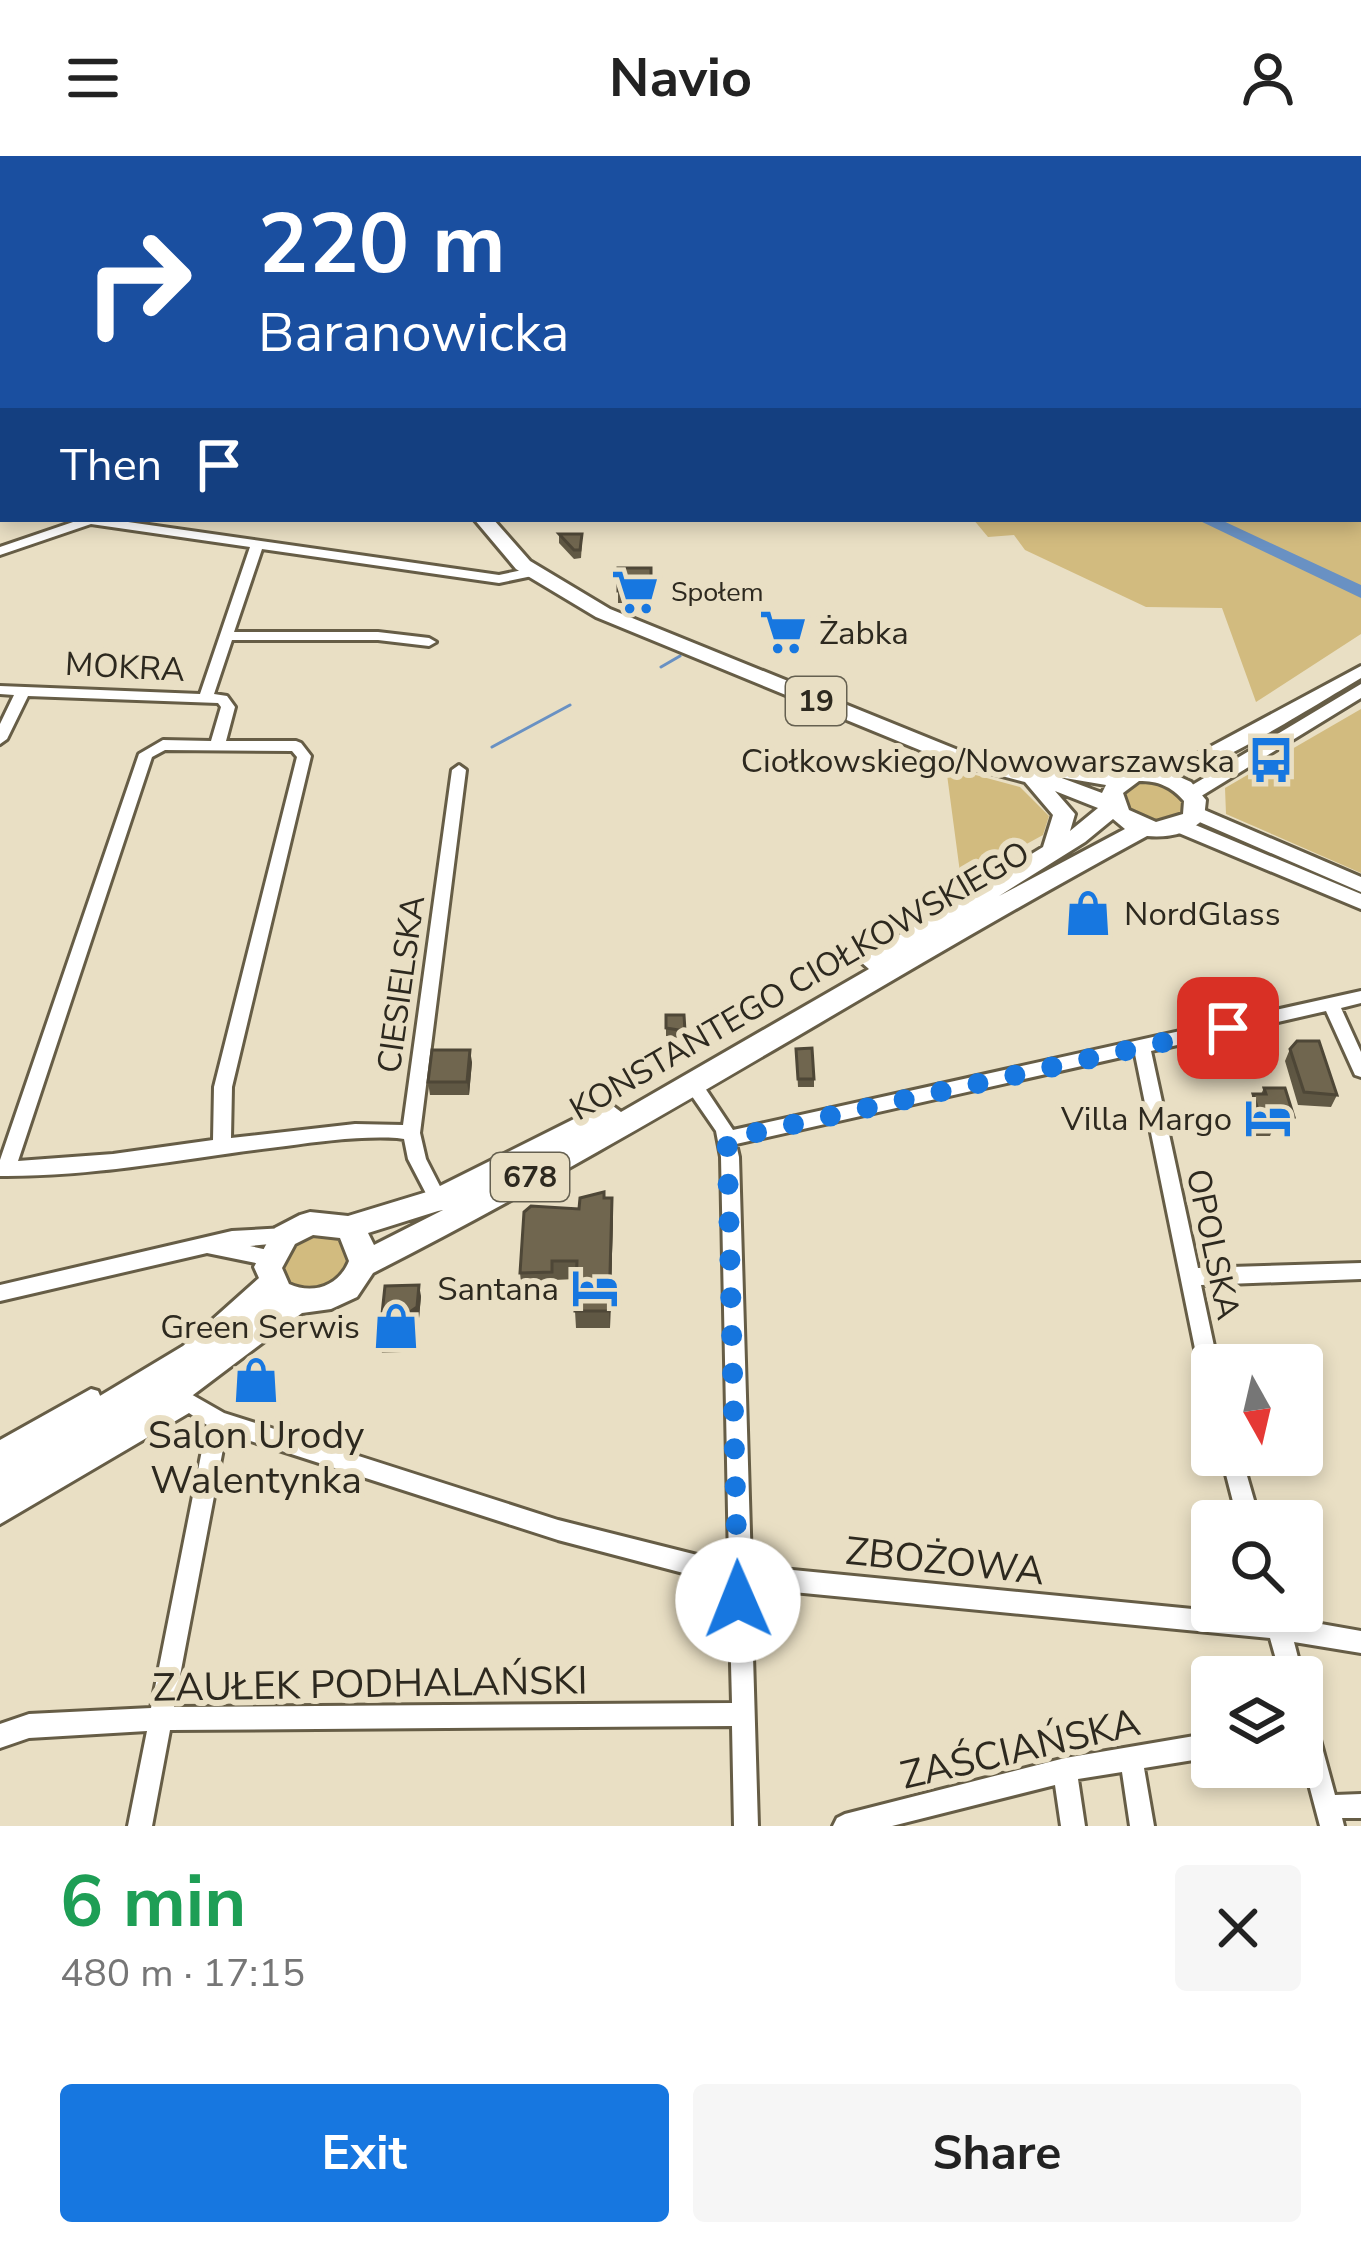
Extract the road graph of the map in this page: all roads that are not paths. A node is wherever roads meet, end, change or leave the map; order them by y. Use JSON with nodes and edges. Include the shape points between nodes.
{"nodes":[{"id":1,"x":83,"y":522,"type":"edge"},
{"id":2,"x":102,"y":522,"type":"edge"},
{"id":3,"x":486,"y":522,"type":"edge"},
{"id":4,"x":257,"y":545,"type":"junction"},
{"id":5,"x":0,"y":551,"type":"edge"},
{"id":6,"x":532,"y":572,"type":"junction"},
{"id":7,"x":225,"y":636,"type":"junction"},
{"id":8,"x":429,"y":642,"type":"dead end"},
{"id":9,"x":1361,"y":671,"type":"edge"},
{"id":10,"x":23,"y":689,"type":"junction"},
{"id":11,"x":0,"y":690,"type":"edge"},
{"id":12,"x":1361,"y":690,"type":"edge"},
{"id":13,"x":206,"y":697,"type":"junction"},
{"id":14,"x":1,"y":737,"type":"edge"},
{"id":15,"x":217,"y":746,"type":"junction"},
{"id":16,"x":933,"y":748,"type":"junction"},
{"id":17,"x":459,"y":770,"type":"dead end"},
{"id":18,"x":1024,"y":775,"type":"junction"},
{"id":19,"x":1165,"y":776,"type":"junction"},
{"id":20,"x":1121,"y":780,"type":"junction"},
{"id":21,"x":1114,"y":806,"type":"junction"},
{"id":22,"x":1189,"y":811,"type":"junction"},
{"id":23,"x":1144,"y":828,"type":"junction"},
{"id":24,"x":1054,"y":849,"type":"junction"},
{"id":25,"x":1361,"y":885,"type":"edge"},
{"id":26,"x":1361,"y":902,"type":"edge"},
{"id":27,"x":1361,"y":998,"type":"edge"},
{"id":28,"x":1331,"y":1005,"type":"junction"},
{"id":29,"x":1142,"y":1047,"type":"junction"},
{"id":30,"x":1361,"y":1070,"type":"edge"},
{"id":31,"x":693,"y":1084,"type":"junction"},
{"id":32,"x":411,"y":1132,"type":"junction"},
{"id":33,"x":727,"y":1139,"type":"junction"},
{"id":34,"x":222,"y":1145,"type":"junction"},
{"id":35,"x":3,"y":1169,"type":"edge"},
{"id":36,"x":438,"y":1200,"type":"junction"},
{"id":37,"x":349,"y":1228,"type":"junction"},
{"id":38,"x":364,"y":1264,"type":"junction"},
{"id":39,"x":280,"y":1270,"type":"junction"},
{"id":40,"x":1361,"y":1271,"type":"edge"},
{"id":41,"x":1188,"y":1277,"type":"junction"},
{"id":42,"x":0,"y":1293,"type":"edge"},
{"id":43,"x":1203,"y":1344,"type":"edge"},
{"id":44,"x":92,"y":1398,"type":"dead end"},
{"id":45,"x":218,"y":1420,"type":"junction"},
{"id":46,"x":0,"y":1451,"type":"edge"},
{"id":47,"x":0,"y":1473,"type":"edge"},
{"id":48,"x":0,"y":1494,"type":"edge"},
{"id":49,"x":0,"y":1514,"type":"edge"},
{"id":50,"x":738,"y":1576,"type":"junction"},
{"id":51,"x":1191,"y":1613,"type":"edge"},
{"id":52,"x":1322,"y":1632,"type":"edge"},
{"id":53,"x":1361,"y":1642,"type":"edge"},
{"id":54,"x":743,"y":1714,"type":"junction"},
{"id":55,"x":162,"y":1719,"type":"junction"},
{"id":56,"x":0,"y":1736,"type":"edge"},
{"id":57,"x":1191,"y":1748,"type":"edge"},
{"id":58,"x":1130,"y":1757,"type":"junction"},
{"id":59,"x":1065,"y":1770,"type":"junction"},
{"id":60,"x":1322,"y":1788,"type":"edge"},
{"id":61,"x":1361,"y":1806,"type":"edge"},
{"id":62,"x":1330,"y":1817,"type":"edge"},
{"id":63,"x":140,"y":1826,"type":"edge"},
{"id":64,"x":746,"y":1826,"type":"edge"},
{"id":65,"x":845,"y":1826,"type":"edge"},
{"id":66,"x":1073,"y":1826,"type":"edge"},
{"id":67,"x":1142,"y":1826,"type":"edge"}],
"edges":[{"from":1,"to":5,"type":"street"},
{"from":2,"to":4,"type":"street"},
{"from":3,"to":6,"type":"highway","number":"19"},
{"from":4,"to":6,"type":"street","via":[[499,579]]},
{"from":4,"to":7,"type":"street"},
{"from":6,"to":16,"type":"highway","number":"19","via":[[592,608]]},
{"from":7,"to":8,"type":"street"},
{"from":7,"to":13,"type":"street"},
{"from":9,"to":19,"type":"main road"},
{"from":10,"to":11,"type":"street","name":"MOKRA"},
{"from":10,"to":13,"type":"street","name":"MOKRA"},
{"from":10,"to":14,"type":"street"},
{"from":12,"to":22,"type":"main road"},
{"from":13,"to":15,"type":"street","name":"MOKRA","via":[[226,701]]},
{"from":15,"to":34,"type":"street","via":[[304,752],[223,1088]]},
{"from":15,"to":35,"type":"street","via":[[163,745],[146,754]]},
{"from":16,"to":18,"type":"highway","number":"19"},
{"from":16,"to":20,"type":"highway","number":"19"},
{"from":17,"to":32,"type":"street","name":"CIESIELSKA"},
{"from":18,"to":21,"type":"highway","number":"19"},
{"from":18,"to":24,"type":"highway","via":[[1062,808],[1066,823]]},
{"from":19,"to":20,"type":"highway","number":"19"},
{"from":19,"to":22,"type":"highway"},
{"from":20,"to":21,"type":"highway"},
{"from":21,"to":23,"type":"highway","number":"19"},
{"from":21,"to":24,"type":"highway","name":"KONSTANTEGO CIOŁKOWSKIEGO","number":"678"},
{"from":22,"to":23,"type":"highway"},
{"from":22,"to":25,"type":"main road"},
{"from":22,"to":26,"type":"main road"},
{"from":23,"to":31,"type":"highway","name":"KONSTANTEGO CIOŁKOWSKIEGO","number":"678"},
{"from":24,"to":36,"type":"highway","name":"KONSTANTEGO CIOŁKOWSKIEGO","number":"678","via":[[818,995]]},
{"from":27,"to":28,"type":"street"},
{"from":28,"to":29,"type":"street"},
{"from":28,"to":30,"type":"street"},
{"from":29,"to":33,"type":"street"},
{"from":29,"to":41,"type":"street","name":"OPOLSKA"},
{"from":31,"to":33,"type":"street"},
{"from":31,"to":38,"type":"highway","name":"KONSTANTEGO CIOŁKOWSKIEGO","number":"678"},
{"from":32,"to":34,"type":"street"},
{"from":32,"to":36,"type":"street","name":"CIESIELSKA"},
{"from":33,"to":50,"type":"street"},
{"from":34,"to":35,"type":"street","via":[[91,1167]]},
{"from":36,"to":37,"type":"highway","name":"KONSTANTEGO CIOŁKOWSKIEGO","number":"678"},
{"from":37,"to":38,"type":"highway"},
{"from":37,"to":39,"type":"highway","number":"678","via":[[324,1221]]},
{"from":38,"to":39,"type":"highway","number":"678","via":[[335,1298]]},
{"from":39,"to":42,"type":"street","via":[[212,1247]]},
{"from":39,"to":47,"type":"highway","number":"678","via":[[193,1355]]},
{"from":39,"to":48,"type":"highway","number":"678","via":[[182,1386]]},
{"from":40,"to":41,"type":"street"},
{"from":41,"to":43,"type":"street","name":"OPOLSKA"},
{"from":44,"to":46,"type":"street"},
{"from":45,"to":49,"type":"street","name":"ZBOŻOWA","via":[[189,1402]]},
{"from":45,"to":50,"type":"street","name":"ZBOŻOWA","via":[[558,1530]]},
{"from":45,"to":55,"type":"street"},
{"from":50,"to":51,"type":"street","name":"ZBOŻOWA"},
{"from":50,"to":54,"type":"street"},
{"from":52,"to":53,"type":"street","name":"ZBOŻOWA"},
{"from":54,"to":55,"type":"street","name":"ZAUŁEK PODHALAŃSKI"},
{"from":54,"to":64,"type":"street"},
{"from":55,"to":56,"type":"street","name":"ZAUŁEK PODHALAŃSKI","via":[[28,1726]]},
{"from":55,"to":63,"type":"street"},
{"from":57,"to":58,"type":"street","name":"ZAŚCIAŃSKA"},
{"from":58,"to":59,"type":"street","name":"ZAŚCIAŃSKA"},
{"from":58,"to":67,"type":"street"},
{"from":59,"to":65,"type":"street","name":"ZAŚCIAŃSKA"},
{"from":59,"to":66,"type":"street"},
{"from":60,"to":62,"type":"street"},
{"from":61,"to":62,"type":"street"}]}
